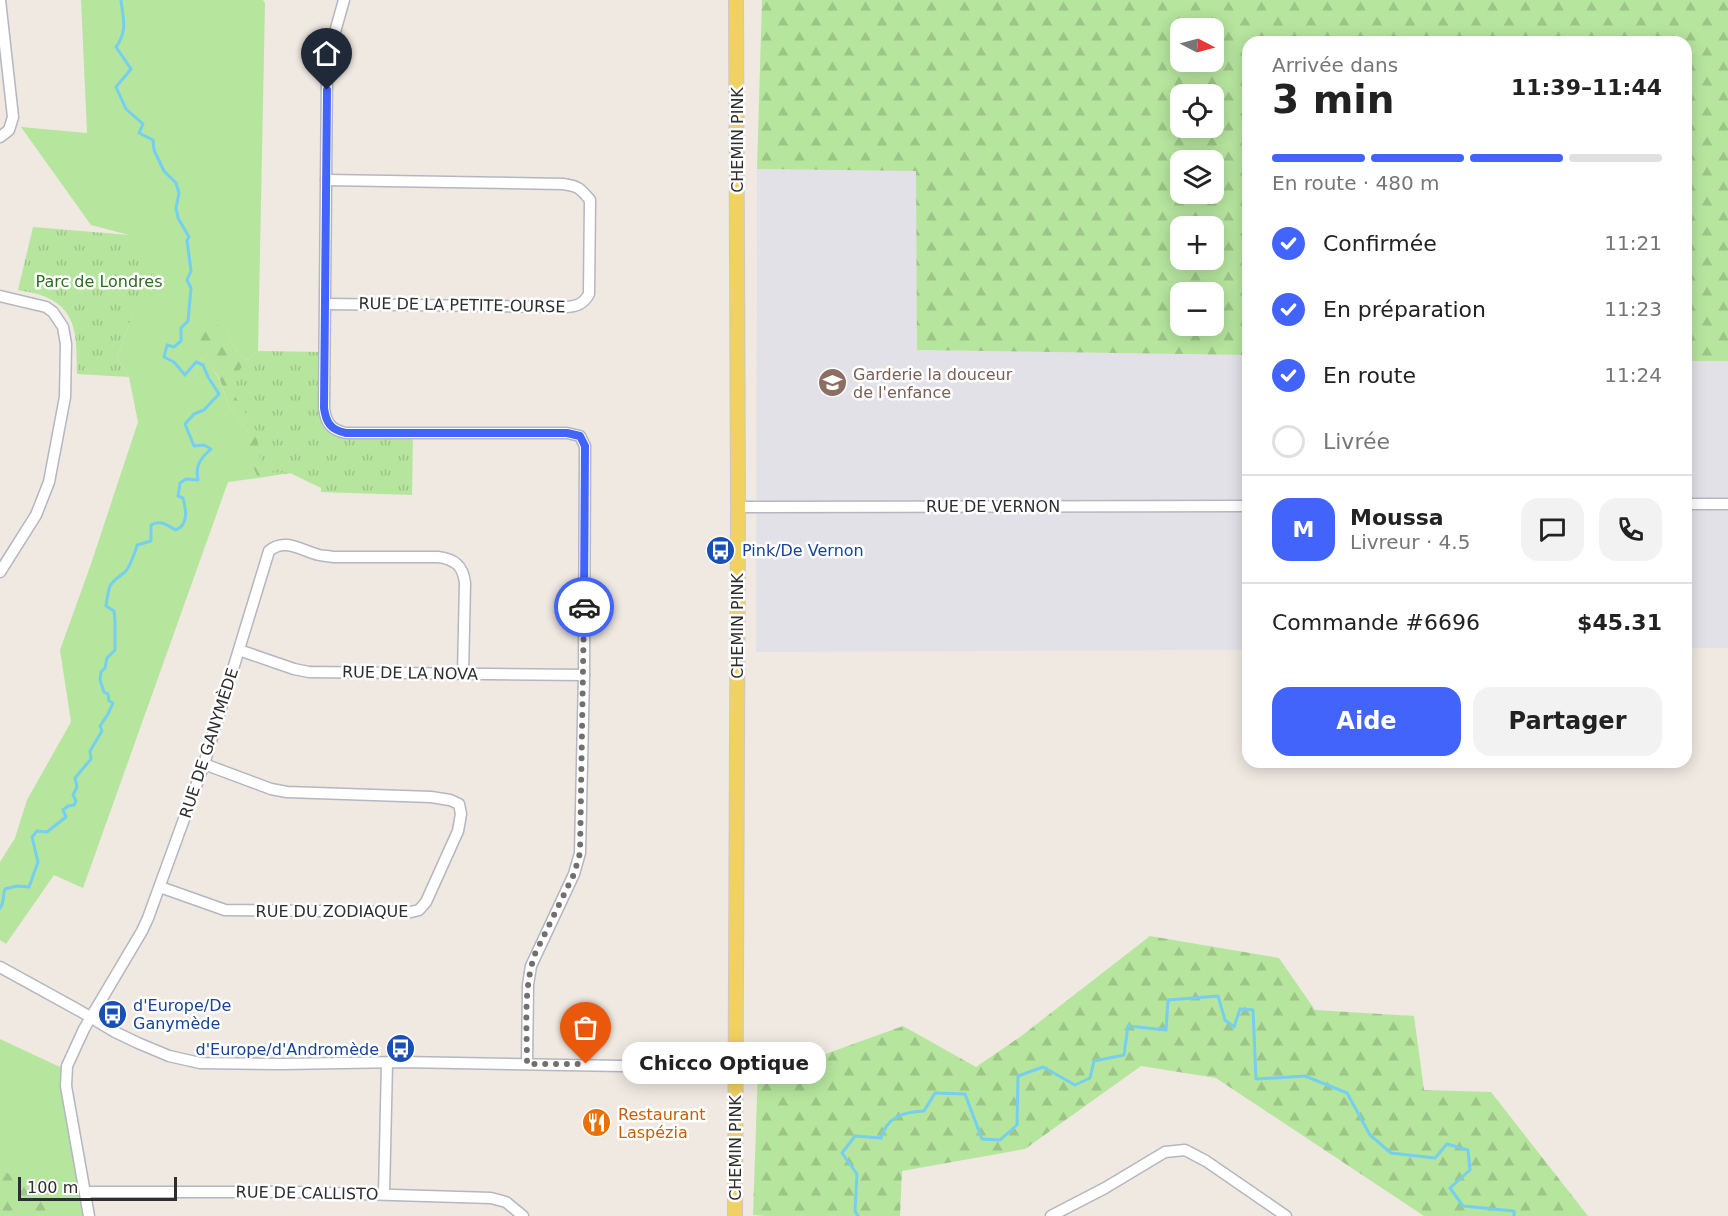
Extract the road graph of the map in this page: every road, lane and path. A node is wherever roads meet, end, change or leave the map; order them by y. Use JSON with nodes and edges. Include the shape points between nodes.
{"nodes":[{"id":1,"x":0,"y":0,"type":"edge"},
{"id":2,"x":344,"y":0,"type":"edge"},
{"id":3,"x":736,"y":0,"type":"edge"},
{"id":4,"x":0,"y":137,"type":"edge"},
{"id":5,"x":326,"y":180,"type":"junction"},
{"id":6,"x":0,"y":296,"type":"edge"},
{"id":7,"x":326,"y":304,"type":"junction"},
{"id":8,"x":1692,"y":504,"type":"edge"},
{"id":9,"x":1728,"y":504,"type":"edge"},
{"id":10,"x":1242,"y":506,"type":"edge"},
{"id":11,"x":738,"y":507,"type":"junction"},
{"id":12,"x":0,"y":572,"type":"edge"},
{"id":13,"x":239,"y":650,"type":"junction"},
{"id":14,"x":463,"y":674,"type":"junction"},
{"id":15,"x":584,"y":675,"type":"junction"},
{"id":16,"x":204,"y":764,"type":"junction"},
{"id":17,"x":160,"y":887,"type":"junction"},
{"id":18,"x":0,"y":967,"type":"edge"},
{"id":19,"x":91,"y":1017,"type":"junction"},
{"id":20,"x":387,"y":1063,"type":"junction"},
{"id":21,"x":527,"y":1064,"type":"junction"},
{"id":22,"x":735,"y":1068,"type":"junction"},
{"id":23,"x":85,"y":1192,"type":"junction"},
{"id":24,"x":384,"y":1194,"type":"junction"},
{"id":25,"x":88,"y":1216,"type":"edge"},
{"id":26,"x":523,"y":1216,"type":"edge"},
{"id":27,"x":735,"y":1216,"type":"edge"},
{"id":28,"x":1051,"y":1216,"type":"edge"},
{"id":29,"x":1286,"y":1216,"type":"edge"}],
"edges":[{"from":1,"to":4,"type":"street","via":[[13,117],[9,130]]},
{"from":2,"to":5,"type":"street","via":[[327,64]]},
{"from":3,"to":11,"type":"main road","name":"CHEMIN PINK"},
{"from":5,"to":7,"type":"street"},
{"from":5,"to":7,"type":"street","name":"RUE DE LA PETITE-OURSE","via":[[563,184],[582,189],[590,200],[589,294],[578,305]]},
{"from":6,"to":12,"type":"street","via":[[53,312],[63,327],[66,344],[63,407],[46,493]]},
{"from":7,"to":15,"type":"street","via":[[324,408],[328,423],[338,432],[580,436],[585,446]]},
{"from":8,"to":9,"type":"street"},
{"from":10,"to":11,"type":"street","name":"RUE DE VERNON"},
{"from":11,"to":22,"type":"main road","name":"CHEMIN PINK"},
{"from":13,"to":14,"type":"street","name":"RUE DE LA NOVA","via":[[309,672]]},
{"from":13,"to":14,"type":"street","name":"RUE DE GANYMÈDE","via":[[265,560],[273,548],[287,544],[333,557],[438,557],[456,562],[464,575]]},
{"from":13,"to":16,"type":"street","name":"RUE DE GANYMÈDE"},
{"from":14,"to":15,"type":"street","name":"RUE DE LA NOVA"},
{"from":15,"to":21,"type":"street","via":[[580,853],[531,966]]},
{"from":16,"to":17,"type":"street","name":"RUE DE GANYMÈDE"},
{"from":16,"to":17,"type":"street","name":"RUE DU ZODIAQUE","via":[[287,792],[450,800],[459,804],[460,823],[426,902],[411,912],[225,910]]},
{"from":17,"to":19,"type":"street","name":"RUE DE GANYMÈDE","via":[[142,931]]},
{"from":18,"to":19,"type":"street"},
{"from":19,"to":20,"type":"street","via":[[154,1051],[184,1060]]},
{"from":19,"to":23,"type":"street","name":"RUE DE GANYMÈDE","via":[[71,1056],[66,1077]]},
{"from":20,"to":21,"type":"street"},
{"from":20,"to":24,"type":"street"},
{"from":21,"to":22,"type":"street"},
{"from":22,"to":27,"type":"main road","name":"CHEMIN PINK"},
{"from":23,"to":24,"type":"street","name":"RUE DE CALLISTO"},
{"from":23,"to":25,"type":"street","name":"RUE DE GANYMÈDE"},
{"from":24,"to":26,"type":"street","name":"RUE DE CALLISTO","via":[[491,1198],[506,1202]]},
{"from":28,"to":29,"type":"street","via":[[1165,1152],[1185,1150]]}]}
